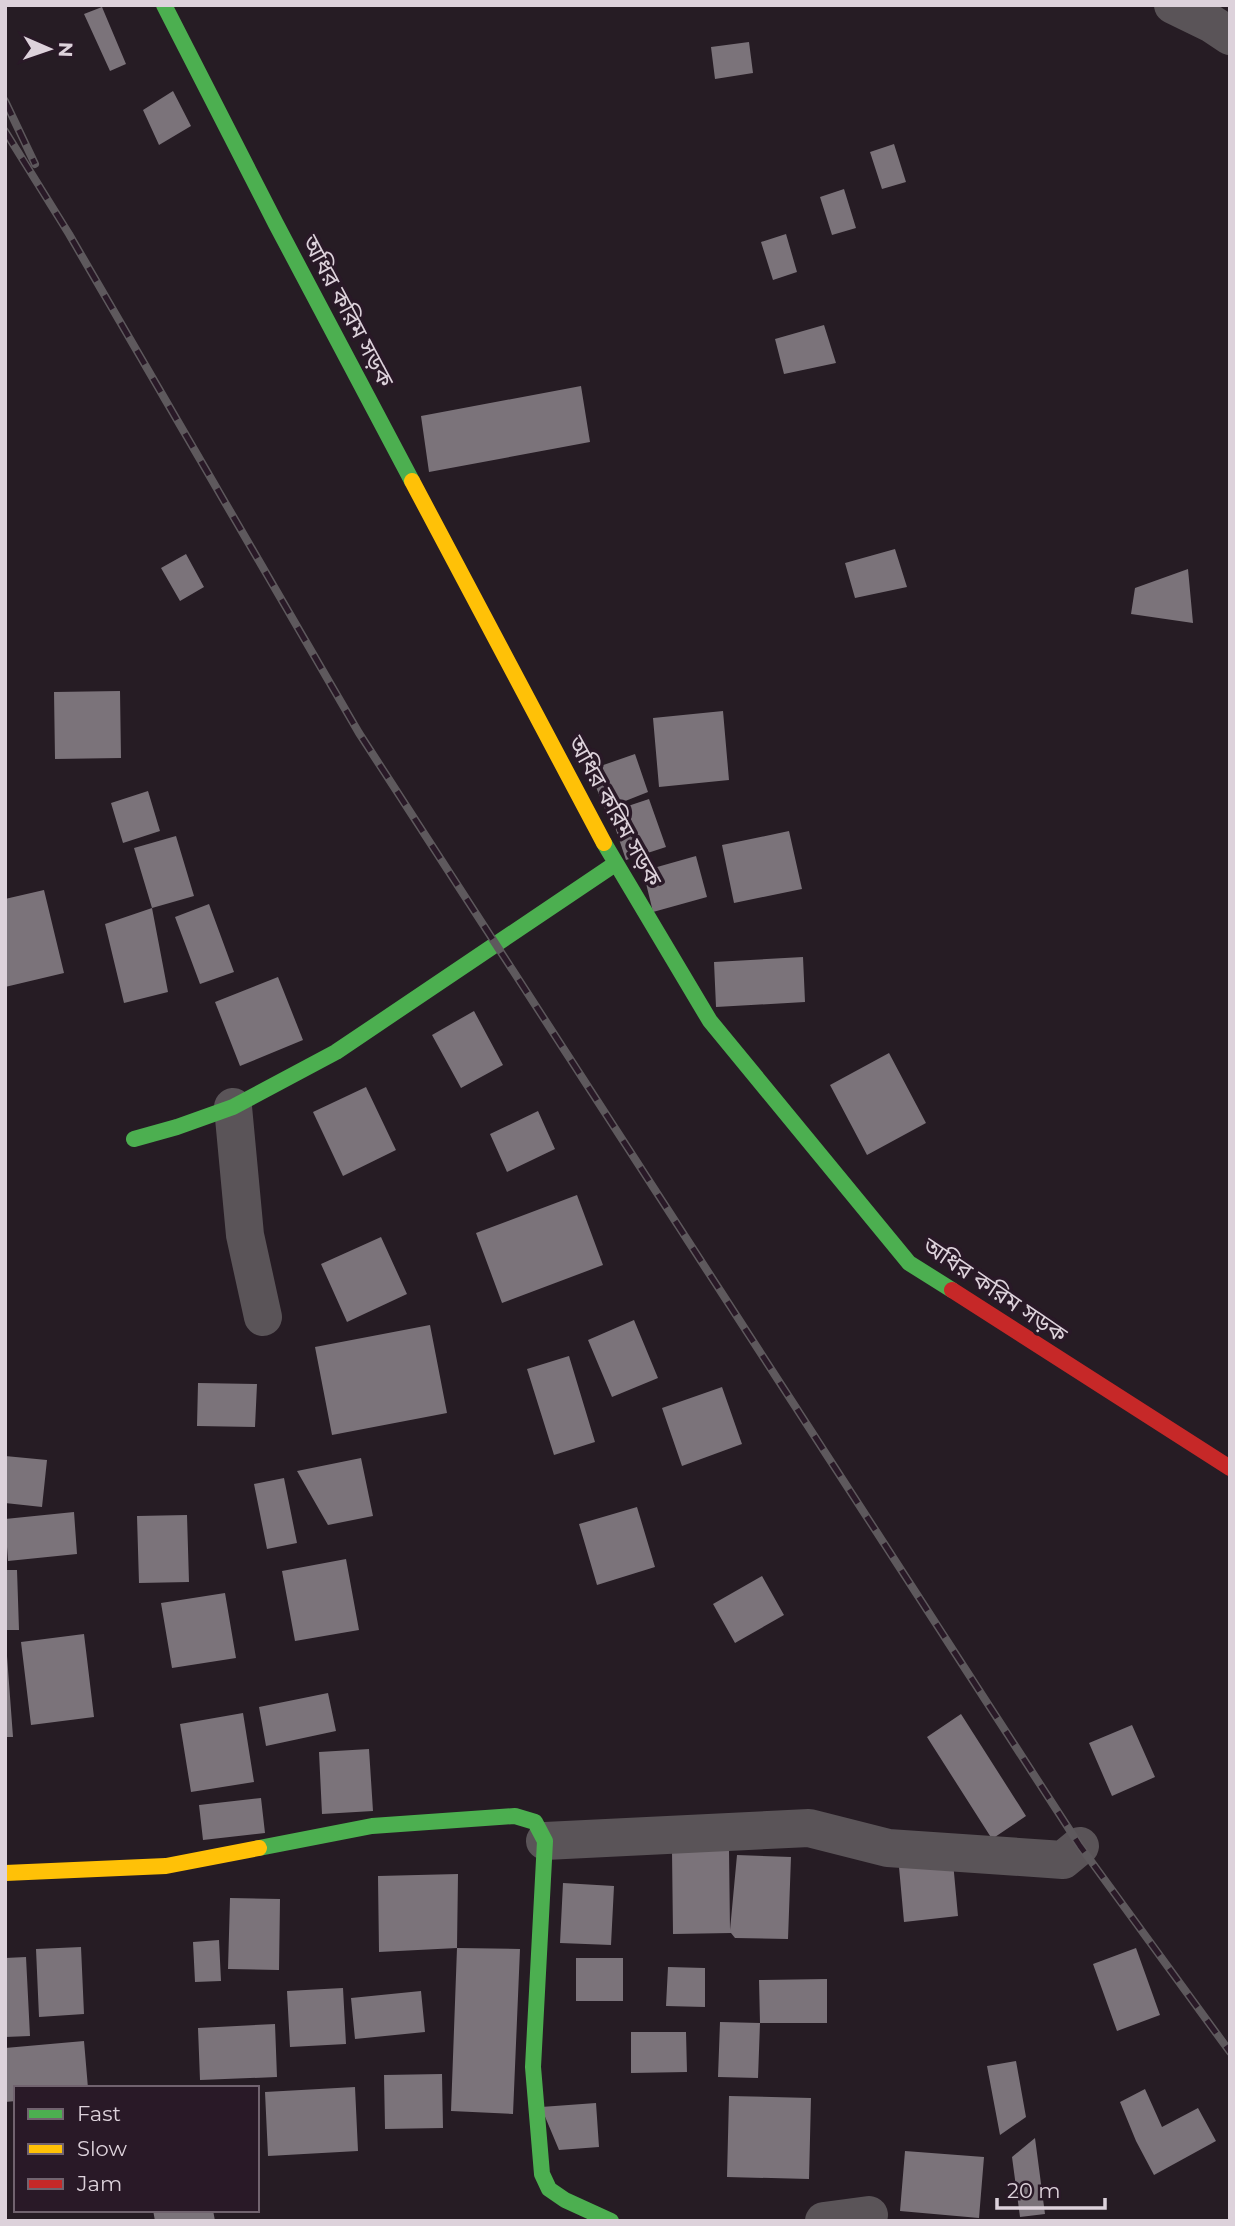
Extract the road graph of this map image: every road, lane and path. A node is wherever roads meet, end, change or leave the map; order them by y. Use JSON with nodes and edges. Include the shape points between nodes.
{"nodes":[{"id":1,"x":164,"y":5,"type":"edge"},
{"id":2,"x":1173,"y":5,"type":"edge"},
{"id":3,"x":1230,"y":36,"type":"edge"},
{"id":4,"x":615,"y":864,"type":"junction"},
{"id":5,"x":233,"y":1107,"type":"junction"},
{"id":6,"x":134,"y":1139,"type":"dead end"},
{"id":7,"x":263,"y":1317,"type":"dead end"},
{"id":8,"x":1230,"y":1468,"type":"edge"},
{"id":9,"x":545,"y":1841,"type":"junction"},
{"id":10,"x":1080,"y":1846,"type":"dead end"},
{"id":11,"x":5,"y":1873,"type":"edge"},
{"id":12,"x":869,"y":2215,"type":"dead end"},
{"id":13,"x":611,"y":2221,"type":"edge"},
{"id":14,"x":824,"y":2221,"type":"edge"}],
"edges":[{"from":1,"to":4,"type":"main road","name":"অধির করিম সড়ক"},
{"from":2,"to":3,"type":"street"},
{"from":4,"to":5,"type":"main road","via":[[336,1052]]},
{"from":4,"to":8,"type":"main road","name":"অধির করিম সড়ক","via":[[710,1021],[909,1264]]},
{"from":5,"to":6,"type":"main road"},
{"from":5,"to":7,"type":"street","via":[[245,1235]]},
{"from":9,"to":10,"type":"street","via":[[809,1828],[888,1848],[1063,1860]]},
{"from":9,"to":11,"type":"main road","via":[[535,1822],[515,1816],[372,1826],[166,1866]]},
{"from":9,"to":13,"type":"main road","via":[[533,2067],[542,2174],[550,2189],[565,2200]]},
{"from":12,"to":14,"type":"street"}]}
